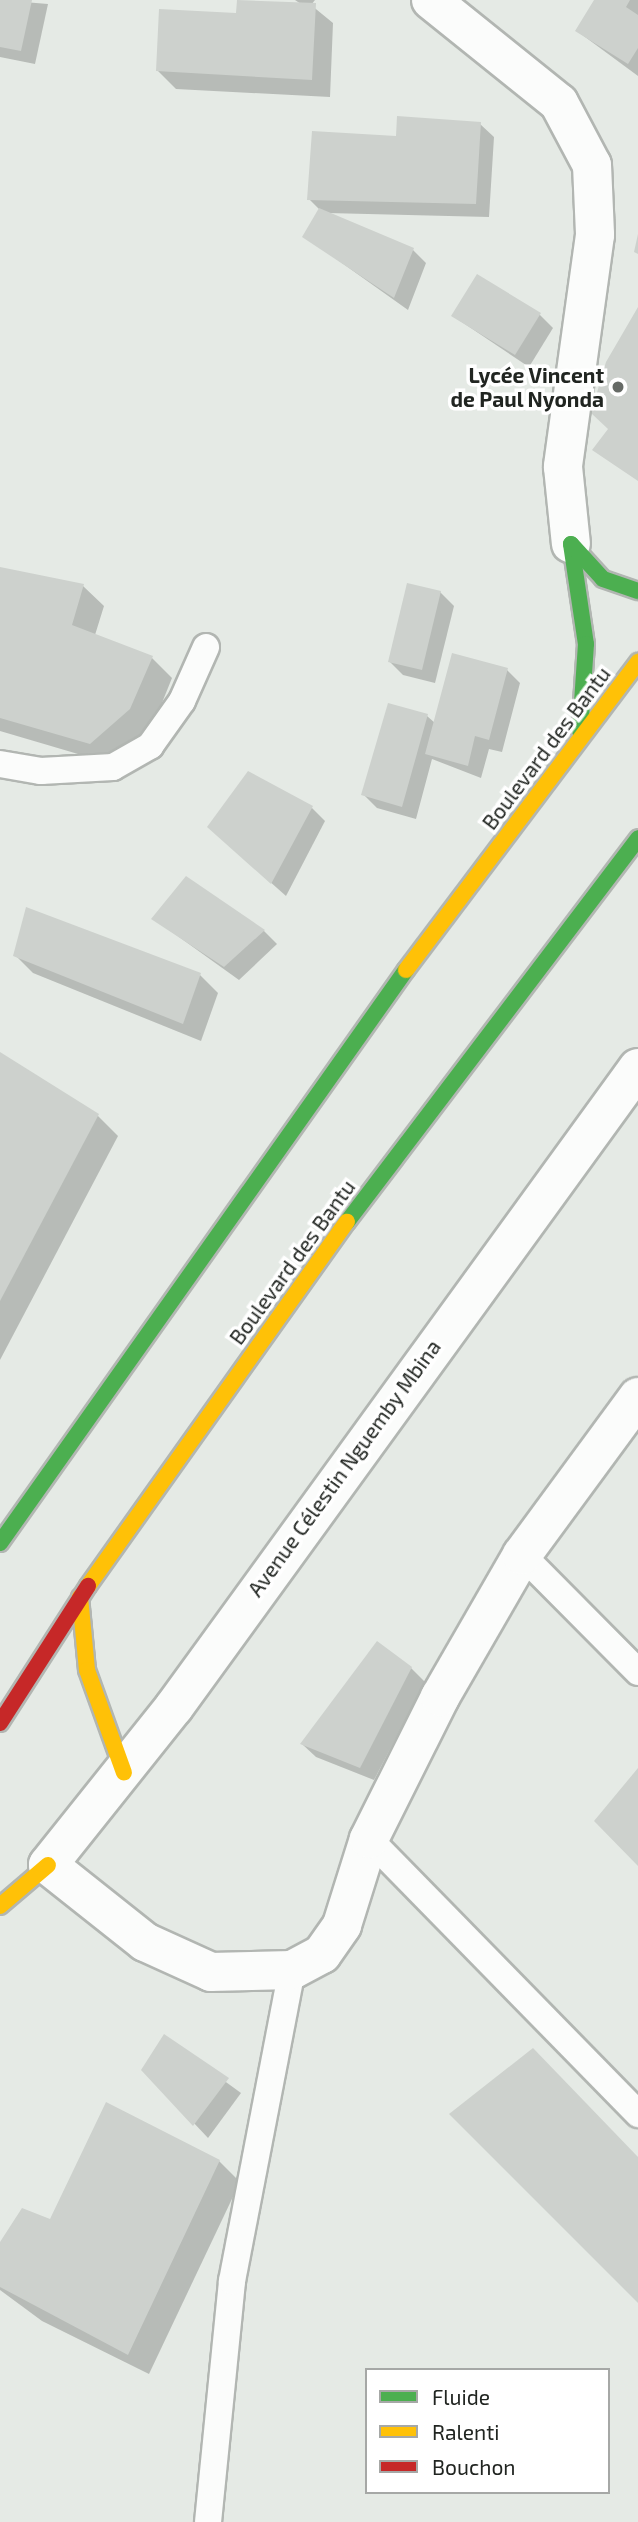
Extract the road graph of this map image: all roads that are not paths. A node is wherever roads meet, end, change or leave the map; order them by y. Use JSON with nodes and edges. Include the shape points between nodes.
{"nodes":[{"id":1,"x":431,"y":0,"type":"edge"},
{"id":2,"x":572,"y":544,"type":"junction"},
{"id":3,"x":638,"y":591,"type":"edge"},
{"id":4,"x":206,"y":647,"type":"dead end"},
{"id":5,"x":638,"y":662,"type":"edge"},
{"id":6,"x":580,"y":731,"type":"junction"},
{"id":7,"x":0,"y":764,"type":"edge"},
{"id":8,"x":638,"y":838,"type":"edge"},
{"id":9,"x":638,"y":1068,"type":"edge"},
{"id":10,"x":638,"y":1397,"type":"edge"},
{"id":11,"x":0,"y":1543,"type":"edge"},
{"id":12,"x":522,"y":1555,"type":"junction"},
{"id":13,"x":80,"y":1597,"type":"junction"},
{"id":14,"x":638,"y":1672,"type":"edge"},
{"id":15,"x":0,"y":1723,"type":"edge"},
{"id":16,"x":124,"y":1773,"type":"junction"},
{"id":17,"x":369,"y":1839,"type":"junction"},
{"id":18,"x":48,"y":1865,"type":"junction"},
{"id":19,"x":0,"y":1906,"type":"edge"},
{"id":20,"x":292,"y":1970,"type":"junction"},
{"id":21,"x":638,"y":2114,"type":"edge"},
{"id":22,"x":208,"y":2522,"type":"edge"}],
"edges":[{"from":1,"to":2,"type":"street","via":[[559,103],[592,165],[595,235],[563,467]]},
{"from":2,"to":3,"type":"highway","via":[[603,579]]},
{"from":2,"to":6,"type":"highway","via":[[586,644]]},
{"from":4,"to":7,"type":"lane","via":[[182,701],[150,746],[113,767],[41,771]]},
{"from":5,"to":6,"type":"highway","name":"Boulevard des Bantu"},
{"from":6,"to":11,"type":"highway","name":"Boulevard des Bantu","via":[[204,1248]]},
{"from":8,"to":13,"type":"highway","name":"Boulevard des Bantu","via":[[439,1094]]},
{"from":9,"to":16,"type":"street","name":"Avenue Célestin Nguemby Mbina"},
{"from":10,"to":12,"type":"street"},
{"from":12,"to":14,"type":"lane"},
{"from":12,"to":17,"type":"street"},
{"from":13,"to":15,"type":"highway","name":"Boulevard des Bantu"},
{"from":13,"to":16,"type":"highway","via":[[87,1670]]},
{"from":16,"to":18,"type":"street","name":"Avenue Célestin Nguemby Mbina"},
{"from":17,"to":20,"type":"street","via":[[342,1925],[321,1954]]},
{"from":17,"to":21,"type":"lane"},
{"from":18,"to":19,"type":"highway"},
{"from":18,"to":20,"type":"street","via":[[117,1922],[178,1959],[211,1972]]},
{"from":20,"to":22,"type":"lane","via":[[232,2281]]}]}
